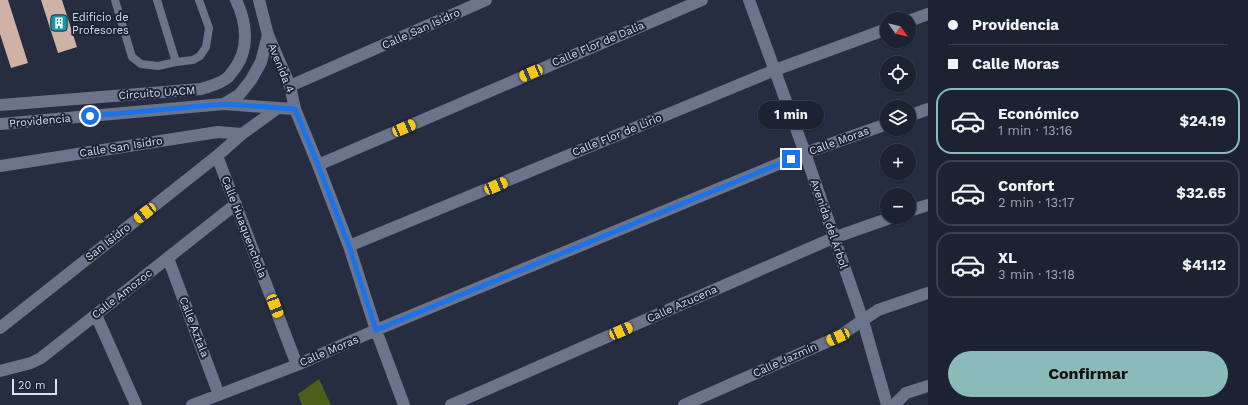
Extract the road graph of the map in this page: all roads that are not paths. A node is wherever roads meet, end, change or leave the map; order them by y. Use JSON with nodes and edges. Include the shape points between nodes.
{"nodes":[{"id":1,"x":115,"y":0,"type":"edge"},
{"id":2,"x":157,"y":0,"type":"edge"},
{"id":3,"x":199,"y":0,"type":"edge"},
{"id":4,"x":250,"y":0,"type":"edge"},
{"id":5,"x":259,"y":0,"type":"edge"},
{"id":6,"x":486,"y":0,"type":"edge"},
{"id":7,"x":702,"y":0,"type":"edge"},
{"id":8,"x":749,"y":0,"type":"edge"},
{"id":9,"x":237,"y":2,"type":"edge"},
{"id":10,"x":928,"y":14,"type":"edge"},
{"id":11,"x":916,"y":18,"type":"edge"},
{"id":12,"x":880,"y":32,"type":"edge"},
{"id":13,"x":268,"y":35,"type":"junction"},
{"id":14,"x":176,"y":62,"type":"junction"},
{"id":15,"x":775,"y":70,"type":"junction"},
{"id":16,"x":290,"y":86,"type":"junction"},
{"id":17,"x":224,"y":104,"type":"junction"},
{"id":18,"x":0,"y":105,"type":"edge"},
{"id":19,"x":278,"y":108,"type":"junction"},
{"id":20,"x":295,"y":109,"type":"junction"},
{"id":21,"x":928,"y":109,"type":"edge"},
{"id":22,"x":916,"y":113,"type":"edge"},
{"id":23,"x":0,"y":124,"type":"edge"},
{"id":24,"x":880,"y":126,"type":"edge"},
{"id":25,"x":242,"y":134,"type":"junction"},
{"id":26,"x":805,"y":153,"type":"junction"},
{"id":27,"x":217,"y":156,"type":"junction"},
{"id":28,"x":318,"y":165,"type":"junction"},
{"id":29,"x":0,"y":166,"type":"edge"},
{"id":30,"x":236,"y":204,"type":"junction"},
{"id":31,"x":928,"y":205,"type":"edge"},
{"id":32,"x":916,"y":209,"type":"edge"},
{"id":33,"x":880,"y":222,"type":"edge"},
{"id":34,"x":834,"y":238,"type":"junction"},
{"id":35,"x":349,"y":246,"type":"junction"},
{"id":36,"x":168,"y":258,"type":"junction"},
{"id":37,"x":928,"y":293,"type":"edge"},
{"id":38,"x":96,"y":314,"type":"junction"},
{"id":39,"x":863,"y":321,"type":"junction"},
{"id":40,"x":0,"y":328,"type":"edge"},
{"id":41,"x":376,"y":330,"type":"junction"},
{"id":42,"x":297,"y":365,"type":"junction"},
{"id":43,"x":0,"y":371,"type":"edge"},
{"id":44,"x":928,"y":386,"type":"edge"},
{"id":45,"x":219,"y":395,"type":"junction"},
{"id":46,"x":197,"y":404,"type":"edge"},
{"id":47,"x":136,"y":405,"type":"edge"},
{"id":48,"x":404,"y":405,"type":"edge"},
{"id":49,"x":452,"y":405,"type":"edge"},
{"id":50,"x":684,"y":405,"type":"edge"},
{"id":51,"x":887,"y":405,"type":"edge"},
{"id":52,"x":894,"y":405,"type":"edge"}],
"edges":[{"from":1,"to":14,"type":"lane","via":[[132,57],[141,64],[148,65],[158,66]]},
{"from":2,"to":14,"type":"lane"},
{"from":3,"to":14,"type":"lane","via":[[210,28],[206,48],[193,60]]},
{"from":4,"to":9,"type":"street"},
{"from":5,"to":13,"type":"street","name":"Avenida 4"},
{"from":6,"to":16,"type":"street","name":"Calle San Isidro"},
{"from":7,"to":28,"type":"street","name":"Calle Flor de Dalia"},
{"from":8,"to":15,"type":"street","name":"Avenida del Árbol"},
{"from":9,"to":18,"type":"street","name":"Circuito UACM","via":[[243,16],[244,51],[228,78],[202,90]]},
{"from":10,"to":11,"type":"street"},
{"from":12,"to":15,"type":"street","name":"Calle Flor de Lirio"},
{"from":13,"to":16,"type":"street","name":"Avenida 4"},
{"from":13,"to":17,"type":"street","name":"Providencia","via":[[261,62],[251,80],[239,95]]},
{"from":15,"to":26,"type":"street","name":"Avenida del Árbol"},
{"from":15,"to":35,"type":"street","name":"Calle Flor de Lirio"},
{"from":16,"to":20,"type":"street","name":"Avenida 4"},
{"from":17,"to":19,"type":"street","name":"Providencia"},
{"from":17,"to":23,"type":"street","name":"Providencia"},
{"from":19,"to":20,"type":"street"},
{"from":19,"to":25,"type":"street","name":"San Isidro"},
{"from":20,"to":28,"type":"street","name":"Avenida 4"},
{"from":21,"to":22,"type":"street"},
{"from":24,"to":26,"type":"street","name":"Calle Moras"},
{"from":25,"to":27,"type":"street","name":"San Isidro"},
{"from":25,"to":29,"type":"street","name":"Calle San Isidro","via":[[218,132]]},
{"from":26,"to":34,"type":"street","name":"Avenida del Árbol"},
{"from":26,"to":41,"type":"street","name":"Calle Moras"},
{"from":27,"to":30,"type":"street","name":"Calle Huaquenchola"},
{"from":27,"to":40,"type":"street","name":"San Isidro"},
{"from":28,"to":35,"type":"street","name":"Avenida 4"},
{"from":30,"to":36,"type":"street","name":"Calle Amozoc"},
{"from":30,"to":42,"type":"street","name":"Calle Huaquenchola"},
{"from":31,"to":32,"type":"street"},
{"from":33,"to":34,"type":"street","name":"Calle Azucena"},
{"from":34,"to":39,"type":"street","name":"Avenida del Árbol"},
{"from":34,"to":49,"type":"street","name":"Calle Azucena"},
{"from":35,"to":41,"type":"street","name":"Avenida 4"},
{"from":36,"to":38,"type":"street","name":"Calle Amozoc"},
{"from":36,"to":45,"type":"street","name":"Calle Aztala"},
{"from":37,"to":39,"type":"street","name":"Calle Jazmín","via":[[878,310]]},
{"from":38,"to":43,"type":"street","name":"Calle Amozoc","via":[[41,358]]},
{"from":38,"to":47,"type":"street"},
{"from":39,"to":50,"type":"street","name":"Calle Jazmín","via":[[838,337]]},
{"from":39,"to":51,"type":"street","name":"Avenida del Árbol"},
{"from":41,"to":42,"type":"street","name":"Calle Moras"},
{"from":41,"to":48,"type":"street","name":"Avenida 4"},
{"from":42,"to":45,"type":"street","name":"Calle Moras"},
{"from":44,"to":52,"type":"street","via":[[906,393]]},
{"from":45,"to":46,"type":"street","name":"Calle Moras"}]}
